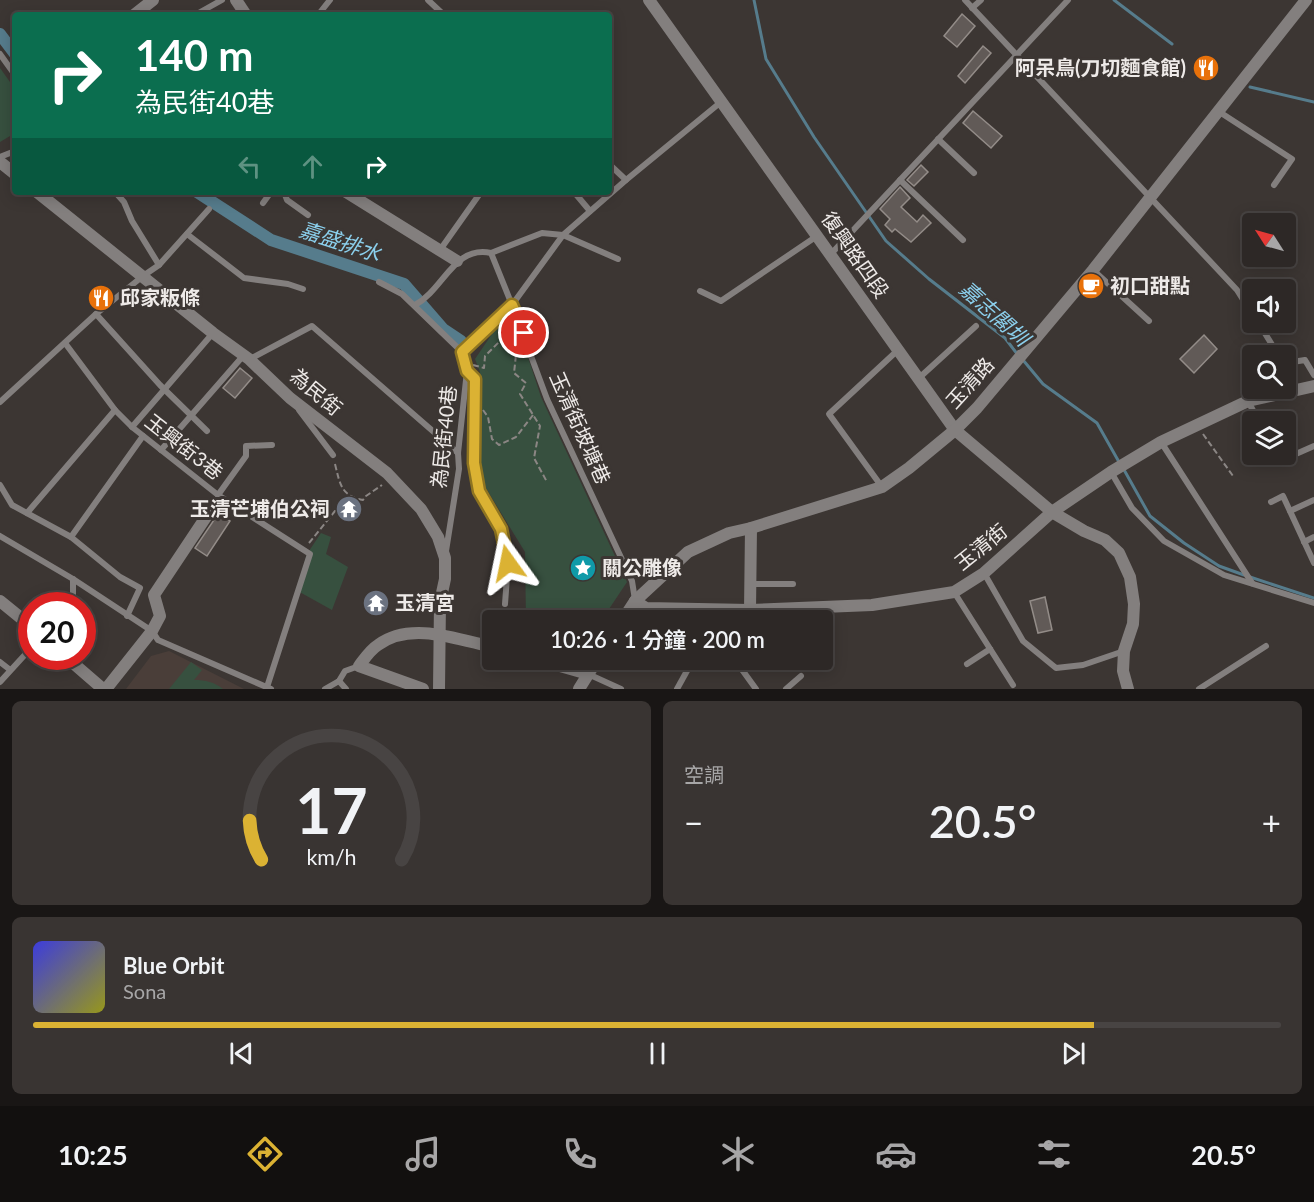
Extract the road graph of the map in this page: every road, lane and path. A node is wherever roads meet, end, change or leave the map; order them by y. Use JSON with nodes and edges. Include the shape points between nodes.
{"nodes":[{"id":1,"x":153,"y":0,"type":"edge"},
{"id":2,"x":222,"y":0,"type":"edge"},
{"id":3,"x":330,"y":0,"type":"edge"},
{"id":4,"x":428,"y":0,"type":"edge"},
{"id":5,"x":649,"y":0,"type":"edge"},
{"id":6,"x":965,"y":0,"type":"edge"},
{"id":7,"x":981,"y":0,"type":"edge"},
{"id":8,"x":1068,"y":0,"type":"edge"},
{"id":9,"x":1306,"y":0,"type":"edge"},
{"id":10,"x":972,"y":8,"type":"junction"},
{"id":11,"x":138,"y":12,"type":"edge"},
{"id":12,"x":200,"y":12,"type":"edge"},
{"id":13,"x":320,"y":12,"type":"edge"},
{"id":14,"x":441,"y":12,"type":"edge"},
{"id":15,"x":0,"y":54,"type":"edge"},
{"id":16,"x":1015,"y":54,"type":"junction"},
{"id":17,"x":12,"y":71,"type":"edge"},
{"id":18,"x":721,"y":102,"type":"junction"},
{"id":19,"x":1218,"y":111,"type":"junction"},
{"id":20,"x":938,"y":139,"type":"junction"},
{"id":21,"x":0,"y":162,"type":"edge"},
{"id":22,"x":612,"y":167,"type":"edge"},
{"id":23,"x":12,"y":172,"type":"edge"},
{"id":24,"x":974,"y":173,"type":"dead end"},
{"id":25,"x":626,"y":180,"type":"junction"},
{"id":26,"x":900,"y":180,"type":"junction"},
{"id":27,"x":1274,"y":185,"type":"dead end"},
{"id":28,"x":612,"y":192,"type":"edge"},
{"id":29,"x":41,"y":195,"type":"edge"},
{"id":30,"x":118,"y":195,"type":"edge"},
{"id":31,"x":269,"y":195,"type":"edge"},
{"id":32,"x":285,"y":195,"type":"edge"},
{"id":33,"x":479,"y":195,"type":"edge"},
{"id":34,"x":577,"y":195,"type":"edge"},
{"id":35,"x":609,"y":195,"type":"edge"},
{"id":36,"x":362,"y":196,"type":"edge"},
{"id":37,"x":1149,"y":197,"type":"junction"},
{"id":38,"x":263,"y":203,"type":"dead end"},
{"id":39,"x":209,"y":209,"type":"dead end"},
{"id":40,"x":590,"y":211,"type":"junction"},
{"id":41,"x":308,"y":215,"type":"dead end"},
{"id":42,"x":187,"y":234,"type":"junction"},
{"id":43,"x":563,"y":235,"type":"junction"},
{"id":44,"x":817,"y":236,"type":"junction"},
{"id":45,"x":963,"y":240,"type":"dead end"},
{"id":46,"x":440,"y":250,"type":"junction"},
{"id":47,"x":491,"y":253,"type":"junction"},
{"id":48,"x":830,"y":255,"type":"junction"},
{"id":49,"x":618,"y":259,"type":"dead end"},
{"id":50,"x":457,"y":261,"type":"junction"},
{"id":51,"x":159,"y":266,"type":"junction"},
{"id":52,"x":1093,"y":270,"type":"junction"},
{"id":53,"x":143,"y":276,"type":"junction"},
{"id":54,"x":379,"y":282,"type":"dead end"},
{"id":55,"x":303,"y":290,"type":"dead end"},
{"id":56,"x":700,"y":291,"type":"dead end"},
{"id":57,"x":1242,"y":298,"type":"edge"},
{"id":58,"x":415,"y":305,"type":"junction"},
{"id":59,"x":512,"y":305,"type":"junction"},
{"id":60,"x":96,"y":314,"type":"junction"},
{"id":61,"x":1149,"y":321,"type":"dead end"},
{"id":62,"x":976,"y":326,"type":"dead end"},
{"id":63,"x":213,"y":333,"type":"junction"},
{"id":64,"x":65,"y":343,"type":"junction"},
{"id":65,"x":898,"y":351,"type":"junction"},
{"id":66,"x":462,"y":352,"type":"junction"},
{"id":67,"x":246,"y":358,"type":"junction"},
{"id":68,"x":1296,"y":361,"type":"edge"},
{"id":69,"x":465,"y":362,"type":"junction"},
{"id":70,"x":467,"y":371,"type":"junction"},
{"id":71,"x":1314,"y":375,"type":"edge"},
{"id":72,"x":918,"y":378,"type":"junction"},
{"id":73,"x":1314,"y":386,"type":"edge"},
{"id":74,"x":164,"y":390,"type":"junction"},
{"id":75,"x":290,"y":398,"type":"junction"},
{"id":76,"x":1248,"y":401,"type":"junction"},
{"id":77,"x":0,"y":402,"type":"edge"},
{"id":78,"x":483,"y":409,"type":"dead end"},
{"id":79,"x":115,"y":410,"type":"junction"},
{"id":80,"x":1253,"y":411,"type":"edge"},
{"id":81,"x":533,"y":415,"type":"junction"},
{"id":82,"x":192,"y":416,"type":"junction"},
{"id":83,"x":1197,"y":424,"type":"junction"},
{"id":84,"x":132,"y":427,"type":"junction"},
{"id":85,"x":955,"y":429,"type":"junction"},
{"id":86,"x":207,"y":431,"type":"dead end"},
{"id":87,"x":143,"y":436,"type":"junction"},
{"id":88,"x":1161,"y":442,"type":"junction"},
{"id":89,"x":272,"y":446,"type":"dead end"},
{"id":90,"x":1314,"y":446,"type":"edge"},
{"id":91,"x":161,"y":450,"type":"junction"},
{"id":92,"x":458,"y":453,"type":"junction"},
{"id":93,"x":1296,"y":453,"type":"edge"},
{"id":94,"x":333,"y":455,"type":"joint"},
{"id":95,"x":1111,"y":472,"type":"junction"},
{"id":96,"x":1233,"y":476,"type":"dead end"},
{"id":97,"x":547,"y":482,"type":"dead end"},
{"id":98,"x":0,"y":485,"type":"edge"},
{"id":99,"x":379,"y":486,"type":"dead end"},
{"id":100,"x":882,"y":487,"type":"junction"},
{"id":101,"x":216,"y":500,"type":"junction"},
{"id":102,"x":359,"y":500,"type":"junction"},
{"id":103,"x":1314,"y":500,"type":"edge"},
{"id":104,"x":1271,"y":502,"type":"dead end"},
{"id":105,"x":1290,"y":511,"type":"junction"},
{"id":106,"x":1052,"y":512,"type":"junction"},
{"id":107,"x":27,"y":513,"type":"junction"},
{"id":108,"x":751,"y":528,"type":"junction"},
{"id":109,"x":0,"y":536,"type":"edge"},
{"id":110,"x":71,"y":537,"type":"junction"},
{"id":111,"x":1314,"y":537,"type":"edge"},
{"id":112,"x":1304,"y":542,"type":"junction"},
{"id":113,"x":304,"y":550,"type":"junction"},
{"id":114,"x":445,"y":558,"type":"junction"},
{"id":115,"x":1314,"y":562,"type":"edge"},
{"id":116,"x":984,"y":573,"type":"junction"},
{"id":117,"x":73,"y":579,"type":"junction"},
{"id":118,"x":751,"y":584,"type":"junction"},
{"id":119,"x":793,"y":584,"type":"dead end"},
{"id":120,"x":1252,"y":584,"type":"junction"},
{"id":121,"x":73,"y":592,"type":"edge"},
{"id":122,"x":954,"y":592,"type":"junction"},
{"id":123,"x":0,"y":601,"type":"edge"},
{"id":124,"x":635,"y":601,"type":"junction"},
{"id":125,"x":1314,"y":603,"type":"edge"},
{"id":126,"x":505,"y":604,"type":"dead end"},
{"id":127,"x":629,"y":610,"type":"edge"},
{"id":128,"x":699,"y":610,"type":"edge"},
{"id":129,"x":750,"y":610,"type":"joint"},
{"id":130,"x":18,"y":616,"type":"edge"},
{"id":131,"x":127,"y":616,"type":"junction"},
{"id":132,"x":152,"y":631,"type":"junction"},
{"id":133,"x":440,"y":635,"type":"junction"},
{"id":134,"x":482,"y":645,"type":"edge"},
{"id":135,"x":1266,"y":646,"type":"dead end"},
{"id":136,"x":990,"y":649,"type":"junction"},
{"id":137,"x":1124,"y":651,"type":"junction"},
{"id":138,"x":18,"y":660,"type":"edge"},
{"id":139,"x":0,"y":662,"type":"edge"},
{"id":140,"x":967,"y":664,"type":"dead end"},
{"id":141,"x":359,"y":666,"type":"junction"},
{"id":142,"x":9,"y":669,"type":"junction"},
{"id":143,"x":81,"y":670,"type":"edge"},
{"id":144,"x":574,"y":670,"type":"edge"},
{"id":145,"x":591,"y":670,"type":"edge"},
{"id":146,"x":688,"y":670,"type":"edge"},
{"id":147,"x":742,"y":670,"type":"edge"},
{"id":148,"x":588,"y":674,"type":"junction"},
{"id":149,"x":801,"y":676,"type":"dead end"},
{"id":150,"x":339,"y":681,"type":"junction"},
{"id":151,"x":0,"y":682,"type":"edge"},
{"id":152,"x":1013,"y":685,"type":"dead end"},
{"id":153,"x":269,"y":688,"type":"edge"},
{"id":154,"x":104,"y":689,"type":"edge"},
{"id":155,"x":325,"y":689,"type":"edge"},
{"id":156,"x":346,"y":689,"type":"edge"},
{"id":157,"x":423,"y":689,"type":"edge"},
{"id":158,"x":439,"y":689,"type":"edge"},
{"id":159,"x":579,"y":689,"type":"edge"},
{"id":160,"x":621,"y":689,"type":"edge"},
{"id":161,"x":678,"y":689,"type":"edge"},
{"id":162,"x":756,"y":689,"type":"edge"},
{"id":163,"x":786,"y":689,"type":"edge"},
{"id":164,"x":1128,"y":689,"type":"edge"},
{"id":165,"x":1199,"y":689,"type":"edge"}],
"edges":[{"from":1,"to":11,"type":"street"},
{"from":2,"to":12,"type":"lane"},
{"from":3,"to":13,"type":"lane"},
{"from":4,"to":14,"type":"lane"},
{"from":5,"to":18,"type":"street","name":"復興路四段"},
{"from":6,"to":10,"type":"lane"},
{"from":7,"to":10,"type":"lane"},
{"from":8,"to":16,"type":"lane"},
{"from":9,"to":19,"type":"street","name":"玉清路"},
{"from":10,"to":16,"type":"lane"},
{"from":15,"to":17,"type":"lane"},
{"from":16,"to":20,"type":"lane"},
{"from":16,"to":37,"type":"lane"},
{"from":18,"to":25,"type":"lane"},
{"from":18,"to":44,"type":"street","name":"復興路四段"},
{"from":19,"to":27,"type":"lane","via":[[1292,159]]},
{"from":19,"to":37,"type":"street","name":"玉清路"},
{"from":20,"to":24,"type":"lane"},
{"from":20,"to":26,"type":"lane"},
{"from":21,"to":23,"type":"street"},
{"from":22,"to":25,"type":"lane"},
{"from":25,"to":28,"type":"lane"},
{"from":26,"to":45,"type":"lane"},
{"from":26,"to":48,"type":"lane"},
{"from":29,"to":53,"type":"street","name":"為民街"},
{"from":30,"to":51,"type":"lane"},
{"from":31,"to":38,"type":"lane"},
{"from":32,"to":41,"type":"lane"},
{"from":33,"to":46,"type":"lane"},
{"from":34,"to":40,"type":"lane"},
{"from":35,"to":40,"type":"lane"},
{"from":36,"to":46,"type":"street"},
{"from":37,"to":52,"type":"street","name":"玉清路"},
{"from":37,"to":57,"type":"lane"},
{"from":39,"to":42,"type":"lane"},
{"from":40,"to":43,"type":"lane"},
{"from":42,"to":51,"type":"lane"},
{"from":42,"to":55,"type":"lane","via":[[244,278]]},
{"from":43,"to":47,"type":"lane","via":[[542,233]]},
{"from":43,"to":49,"type":"lane"},
{"from":43,"to":59,"type":"lane"},
{"from":44,"to":48,"type":"street","name":"復興路四段"},
{"from":44,"to":56,"type":"lane","via":[[721,301]]},
{"from":46,"to":50,"type":"street"},
{"from":47,"to":50,"type":"lane","via":[[479,250]]},
{"from":47,"to":59,"type":"lane","name":"玉清街坡塘巷"},
{"from":48,"to":65,"type":"street","name":"復興路四段"},
{"from":50,"to":58,"type":"lane","via":[[426,299]]},
{"from":51,"to":53,"type":"lane"},
{"from":52,"to":61,"type":"lane"},
{"from":52,"to":85,"type":"street","name":"玉清路"},
{"from":53,"to":60,"type":"lane"},
{"from":53,"to":63,"type":"street","name":"為民街"},
{"from":54,"to":58,"type":"lane"},
{"from":58,"to":66,"type":"lane"},
{"from":59,"to":66,"type":"lane"},
{"from":59,"to":124,"type":"lane","name":"玉清街坡塘巷","via":[[547,399],[632,581]]},
{"from":60,"to":64,"type":"lane"},
{"from":60,"to":74,"type":"lane"},
{"from":62,"to":72,"type":"lane"},
{"from":63,"to":67,"type":"street","name":"為民街"},
{"from":63,"to":74,"type":"lane"},
{"from":64,"to":77,"type":"lane"},
{"from":64,"to":79,"type":"lane","name":"玉興街3巷"},
{"from":65,"to":72,"type":"street","name":"復興路四段"},
{"from":65,"to":100,"type":"lane","via":[[829,414]]},
{"from":66,"to":69,"type":"lane","name":"為民街40巷"},
{"from":67,"to":75,"type":"street","name":"為民街"},
{"from":67,"to":82,"type":"lane"},
{"from":67,"to":92,"type":"lane","via":[[312,326]]},
{"from":68,"to":71,"type":"lane","via":[[1305,360]]},
{"from":69,"to":70,"type":"lane","name":"為民街40巷"},
{"from":69,"to":81,"type":"path","via":[[484,368],[485,356],[501,340],[508,340],[516,355],[514,373],[526,383],[520,394]]},
{"from":70,"to":92,"type":"lane","name":"為民街40巷"},
{"from":70,"to":126,"type":"lane","via":[[475,379],[474,463],[479,491],[501,529],[508,563]]},
{"from":72,"to":85,"type":"street","name":"復興路四段"},
{"from":73,"to":76,"type":"street","name":"玉清街"},
{"from":74,"to":82,"type":"lane"},
{"from":74,"to":84,"type":"lane"},
{"from":75,"to":94,"type":"lane"},
{"from":75,"to":114,"type":"street","name":"為民街","via":[[387,473],[421,509]]},
{"from":76,"to":80,"type":"lane"},
{"from":76,"to":83,"type":"street","name":"玉清街"},
{"from":78,"to":81,"type":"path","via":[[492,439],[499,446],[516,437]]},
{"from":79,"to":84,"type":"lane","name":"玉興街3巷"},
{"from":79,"to":107,"type":"lane"},
{"from":81,"to":97,"type":"path","via":[[540,426],[534,458]]},
{"from":82,"to":86,"type":"lane"},
{"from":82,"to":91,"type":"lane"},
{"from":83,"to":88,"type":"street","name":"玉清街"},
{"from":83,"to":96,"type":"path"},
{"from":84,"to":87,"type":"lane","name":"玉興街3巷"},
{"from":85,"to":100,"type":"street","name":"玉清路"},
{"from":85,"to":106,"type":"street","name":"復興路四段"},
{"from":87,"to":91,"type":"lane","name":"玉興街3巷"},
{"from":87,"to":110,"type":"lane"},
{"from":88,"to":95,"type":"street","name":"玉清街"},
{"from":88,"to":120,"type":"lane"},
{"from":89,"to":101,"type":"lane","via":[[246,446],[246,456]]},
{"from":90,"to":93,"type":"lane"},
{"from":91,"to":101,"type":"lane","name":"玉興街3巷"},
{"from":92,"to":114,"type":"lane","name":"為民街40巷","via":[[459,470]]},
{"from":94,"to":102,"type":"path","via":[[343,489]]},
{"from":95,"to":106,"type":"street","name":"玉清街"},
{"from":95,"to":120,"type":"lane","via":[[1132,508],[1164,541],[1224,575]]},
{"from":98,"to":107,"type":"lane","via":[[12,505]]},
{"from":99,"to":102,"type":"path"},
{"from":100,"to":108,"type":"street","name":"玉清路"},
{"from":101,"to":113,"type":"lane","name":"玉興街3巷"},
{"from":101,"to":132,"type":"street","via":[[154,595],[160,616]]},
{"from":102,"to":113,"type":"path","via":[[356,516],[335,511]]},
{"from":103,"to":105,"type":"lane"},
{"from":104,"to":105,"type":"lane","via":[[1283,496]]},
{"from":105,"to":112,"type":"lane"},
{"from":106,"to":116,"type":"street","name":"玉清街"},
{"from":106,"to":137,"type":"street","via":[[1105,540],[1119,553],[1131,577],[1134,604],[1133,624]]},
{"from":107,"to":110,"type":"lane"},
{"from":108,"to":118,"type":"street"},
{"from":108,"to":124,"type":"street","name":"玉清路","via":[[729,533],[688,552]]},
{"from":109,"to":117,"type":"lane"},
{"from":110,"to":131,"type":"lane","via":[[120,577],[140,588]]},
{"from":111,"to":112,"type":"lane"},
{"from":112,"to":115,"type":"lane"},
{"from":113,"to":153,"type":"lane","via":[[309,554]]},
{"from":114,"to":133,"type":"street","name":"為民街"},
{"from":116,"to":122,"type":"street","name":"玉清街"},
{"from":116,"to":137,"type":"lane","via":[[1023,641],[1056,668],[1083,665]]},
{"from":117,"to":121,"type":"lane"},
{"from":117,"to":131,"type":"lane"},
{"from":118,"to":119,"type":"lane"},
{"from":118,"to":129,"type":"street"},
{"from":120,"to":125,"type":"lane"},
{"from":122,"to":129,"type":"street","name":"玉清街","via":[[872,605]]},
{"from":122,"to":136,"type":"lane"},
{"from":123,"to":130,"type":"street"},
{"from":124,"to":127,"type":"street","name":"玉清路"},
{"from":124,"to":128,"type":"street","name":"玉清街","via":[[646,608]]},
{"from":131,"to":132,"type":"lane"},
{"from":132,"to":153,"type":"lane","via":[[158,640]]},
{"from":132,"to":154,"type":"street"},
{"from":133,"to":134,"type":"street"},
{"from":133,"to":141,"type":"street","via":[[409,632],[392,637],[378,644]]},
{"from":133,"to":158,"type":"street","name":"為民街"},
{"from":135,"to":165,"type":"lane"},
{"from":136,"to":140,"type":"lane"},
{"from":136,"to":152,"type":"lane"},
{"from":137,"to":164,"type":"street","via":[[1123,671]]},
{"from":138,"to":142,"type":"lane"},
{"from":139,"to":142,"type":"lane"},
{"from":141,"to":150,"type":"lane","via":[[345,671]]},
{"from":141,"to":157,"type":"street"},
{"from":142,"to":151,"type":"lane"},
{"from":143,"to":154,"type":"street"},
{"from":144,"to":148,"type":"street"},
{"from":145,"to":148,"type":"street"},
{"from":146,"to":161,"type":"lane"},
{"from":147,"to":162,"type":"lane"},
{"from":148,"to":159,"type":"street"},
{"from":148,"to":160,"type":"lane"},
{"from":149,"to":163,"type":"lane"},
{"from":150,"to":155,"type":"lane"},
{"from":150,"to":156,"type":"lane"}]}
